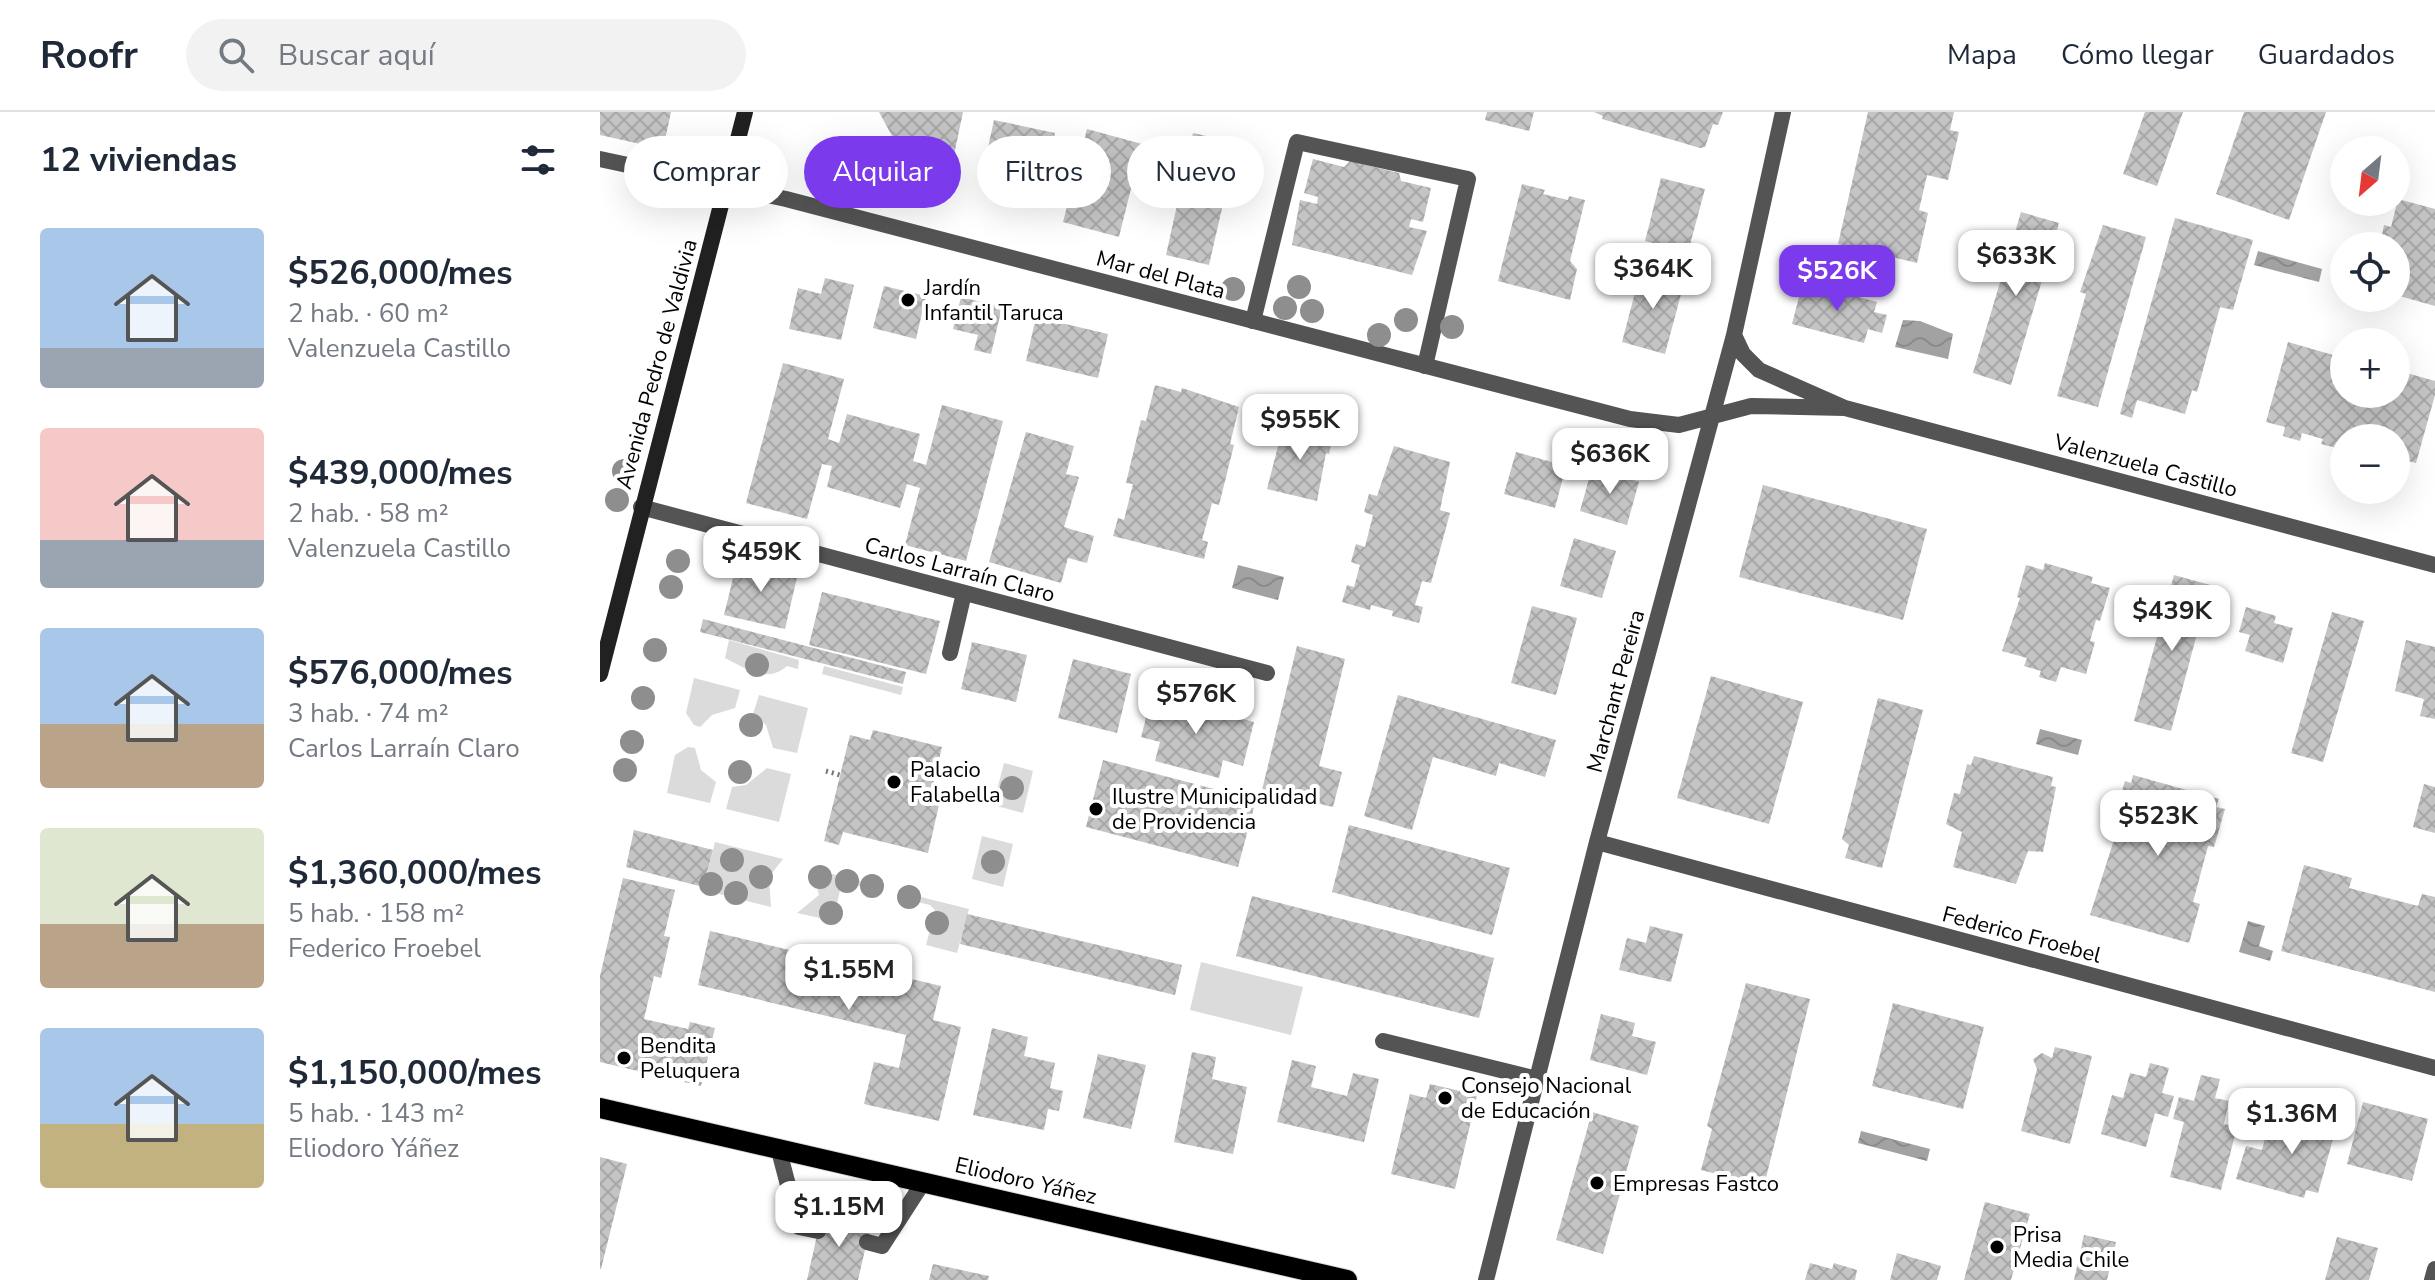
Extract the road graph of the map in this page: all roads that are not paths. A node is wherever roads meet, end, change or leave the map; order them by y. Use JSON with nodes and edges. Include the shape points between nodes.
{"nodes":[{"id":1,"x":745,"y":112,"type":"edge"},
{"id":2,"x":1783,"y":112,"type":"edge"},
{"id":3,"x":739,"y":136,"type":"edge"},
{"id":4,"x":600,"y":159,"type":"edge"},
{"id":5,"x":624,"y":164,"type":"edge"},
{"id":6,"x":788,"y":202,"type":"edge"},
{"id":7,"x":721,"y":208,"type":"edge"},
{"id":8,"x":1253,"y":321,"type":"junction"},
{"id":9,"x":1734,"y":335,"type":"junction"},
{"id":10,"x":1425,"y":366,"type":"junction"},
{"id":11,"x":1845,"y":408,"type":"junction"},
{"id":12,"x":1710,"y":419,"type":"junction"},
{"id":13,"x":641,"y":507,"type":"junction"},
{"id":14,"x":2435,"y":565,"type":"edge"},
{"id":15,"x":964,"y":593,"type":"junction"},
{"id":16,"x":950,"y":653,"type":"dead end"},
{"id":17,"x":1267,"y":673,"type":"dead end"},
{"id":18,"x":600,"y":674,"type":"edge"},
{"id":19,"x":1597,"y":842,"type":"junction"},
{"id":20,"x":1383,"y":1041,"type":"dead end"},
{"id":21,"x":2435,"y":1068,"type":"edge"},
{"id":22,"x":1537,"y":1079,"type":"junction"},
{"id":23,"x":600,"y":1108,"type":"edge"},
{"id":24,"x":778,"y":1147,"type":"junction"},
{"id":25,"x":924,"y":1181,"type":"junction"},
{"id":26,"x":818,"y":1231,"type":"dead end"},
{"id":27,"x":867,"y":1242,"type":"dead end"},
{"id":28,"x":2435,"y":1269,"type":"edge"},
{"id":29,"x":1347,"y":1280,"type":"edge"},
{"id":30,"x":1486,"y":1280,"type":"edge"},
{"id":31,"x":2432,"y":1280,"type":"edge"}],
"edges":[{"from":1,"to":3,"type":"main road","name":"Avenida Pedro de Valdivia"},
{"from":2,"to":9,"type":"street","name":"Marchant Pereira"},
{"from":4,"to":5,"type":"street","name":"Mar del Plata"},
{"from":6,"to":8,"type":"street","name":"Mar del Plata"},
{"from":7,"to":13,"type":"main road","name":"Avenida Pedro de Valdivia"},
{"from":8,"to":10,"type":"street","name":"Mar del Plata"},
{"from":8,"to":10,"type":"street","via":[[1297,142],[1468,179]]},
{"from":9,"to":11,"type":"street","name":"Valenzuela Castillo","via":[[1759,370]]},
{"from":9,"to":12,"type":"street","name":"Marchant Pereira"},
{"from":10,"to":12,"type":"street","name":"Mar del Plata","via":[[1630,419],[1679,425]]},
{"from":11,"to":12,"type":"street","name":"Valenzuela Castillo","via":[[1751,406]]},
{"from":11,"to":14,"type":"street","name":"Valenzuela Castillo"},
{"from":12,"to":19,"type":"street","name":"Marchant Pereira"},
{"from":13,"to":15,"type":"street","name":"Carlos Larraín Claro"},
{"from":13,"to":18,"type":"main road","name":"Avenida Pedro de Valdivia"},
{"from":15,"to":16,"type":"street"},
{"from":15,"to":17,"type":"street","name":"Carlos Larraín Claro"},
{"from":19,"to":21,"type":"street","name":"Federico Froebel"},
{"from":19,"to":22,"type":"street","name":"Marchant Pereira"},
{"from":20,"to":22,"type":"street"},
{"from":22,"to":30,"type":"street","name":"Marchant Pereira"},
{"from":23,"to":24,"type":"main road","name":"Eliodoro Yáñez"},
{"from":24,"to":25,"type":"main road","name":"Eliodoro Yáñez"},
{"from":24,"to":26,"type":"street","via":[[799,1227]]},
{"from":25,"to":27,"type":"street","via":[[882,1246]]},
{"from":25,"to":29,"type":"main road","name":"Eliodoro Yáñez"},
{"from":28,"to":31,"type":"street"}]}
